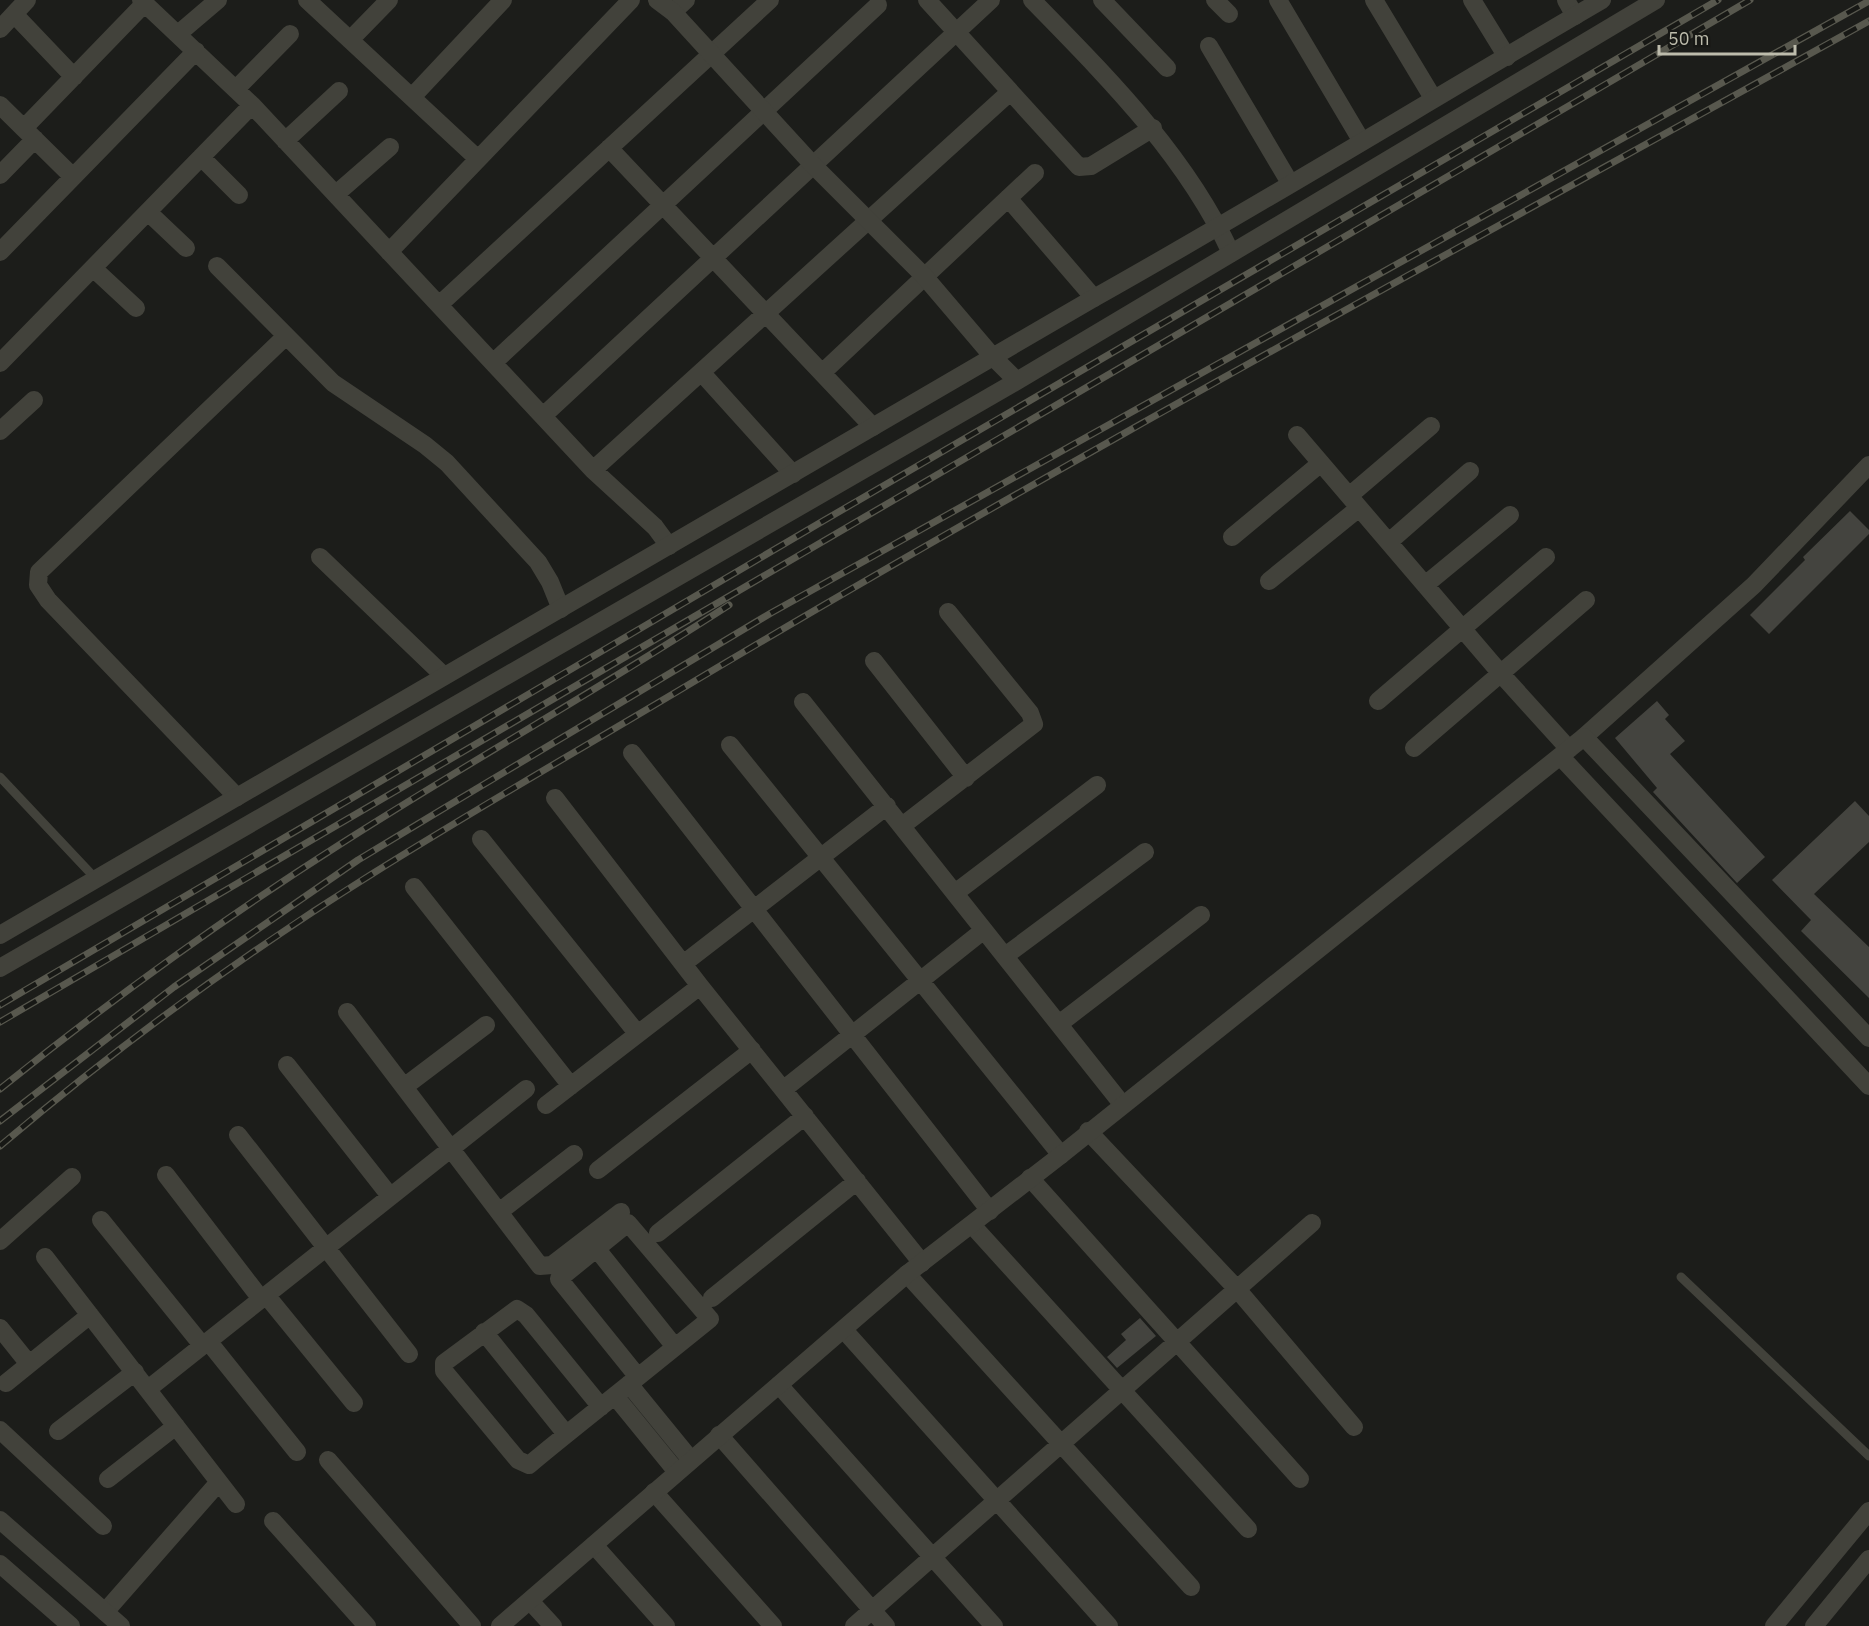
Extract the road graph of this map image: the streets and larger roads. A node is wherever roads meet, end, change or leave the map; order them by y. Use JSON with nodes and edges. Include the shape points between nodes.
{"nodes":[{"id":1,"x":27,"y":0,"type":"edge"},
{"id":2,"x":218,"y":0,"type":"edge"},
{"id":3,"x":308,"y":0,"type":"edge"},
{"id":4,"x":389,"y":0,"type":"edge"},
{"id":5,"x":503,"y":0,"type":"edge"},
{"id":6,"x":631,"y":0,"type":"edge"},
{"id":7,"x":657,"y":0,"type":"edge"},
{"id":8,"x":770,"y":0,"type":"edge"},
{"id":9,"x":927,"y":0,"type":"edge"},
{"id":10,"x":991,"y":0,"type":"edge"},
{"id":11,"x":1032,"y":0,"type":"edge"},
{"id":12,"x":1102,"y":0,"type":"edge"},
{"id":13,"x":1215,"y":0,"type":"edge"},
{"id":14,"x":1278,"y":0,"type":"edge"},
{"id":15,"x":1374,"y":0,"type":"edge"},
{"id":16,"x":1472,"y":0,"type":"edge"},
{"id":17,"x":1602,"y":0,"type":"edge"},
{"id":18,"x":1656,"y":0,"type":"edge"},
{"id":19,"x":143,"y":2,"type":"edge"},
{"id":20,"x":878,"y":5,"type":"dead end"},
{"id":21,"x":679,"y":6,"type":"edge"},
{"id":22,"x":1570,"y":8,"type":"edge"},
{"id":23,"x":14,"y":14,"type":"junction"},
{"id":24,"x":1229,"y":14,"type":"dead end"},
{"id":25,"x":0,"y":29,"type":"edge"},
{"id":26,"x":956,"y":32,"type":"junction"},
{"id":27,"x":178,"y":34,"type":"junction"},
{"id":28,"x":290,"y":34,"type":"dead end"},
{"id":29,"x":350,"y":40,"type":"junction"},
{"id":30,"x":1209,"y":46,"type":"dead end"},
{"id":31,"x":196,"y":51,"type":"junction"},
{"id":32,"x":712,"y":54,"type":"junction"},
{"id":33,"x":1507,"y":57,"type":"junction"},
{"id":34,"x":1167,"y":68,"type":"dead end"},
{"id":35,"x":74,"y":77,"type":"junction"},
{"id":36,"x":236,"y":88,"type":"junction"},
{"id":37,"x":339,"y":91,"type":"dead end"},
{"id":38,"x":1010,"y":92,"type":"junction"},
{"id":39,"x":411,"y":97,"type":"junction"},
{"id":40,"x":1433,"y":98,"type":"junction"},
{"id":41,"x":0,"y":105,"type":"edge"},
{"id":42,"x":252,"y":105,"type":"junction"},
{"id":43,"x":763,"y":109,"type":"junction"},
{"id":44,"x":1153,"y":128,"type":"junction"},
{"id":45,"x":29,"y":134,"type":"junction"},
{"id":46,"x":285,"y":141,"type":"junction"},
{"id":47,"x":1361,"y":141,"type":"junction"},
{"id":48,"x":390,"y":147,"type":"dead end"},
{"id":49,"x":609,"y":148,"type":"junction"},
{"id":50,"x":201,"y":157,"type":"junction"},
{"id":51,"x":478,"y":159,"type":"junction"},
{"id":52,"x":814,"y":166,"type":"junction"},
{"id":53,"x":1035,"y":173,"type":"dead end"},
{"id":54,"x":0,"y":175,"type":"edge"},
{"id":55,"x":73,"y":177,"type":"junction"},
{"id":56,"x":1290,"y":183,"type":"junction"},
{"id":57,"x":336,"y":194,"type":"junction"},
{"id":58,"x":239,"y":195,"type":"dead end"},
{"id":59,"x":1008,"y":198,"type":"junction"},
{"id":60,"x":662,"y":204,"type":"junction"},
{"id":61,"x":148,"y":212,"type":"junction"},
{"id":62,"x":868,"y":221,"type":"junction"},
{"id":63,"x":1219,"y":228,"type":"junction"},
{"id":64,"x":186,"y":248,"type":"dead end"},
{"id":65,"x":0,"y":252,"type":"edge"},
{"id":66,"x":389,"y":252,"type":"junction"},
{"id":67,"x":1231,"y":253,"type":"junction"},
{"id":68,"x":714,"y":258,"type":"junction"},
{"id":69,"x":217,"y":266,"type":"dead end"},
{"id":70,"x":94,"y":269,"type":"junction"},
{"id":71,"x":924,"y":276,"type":"junction"},
{"id":72,"x":1094,"y":298,"type":"junction"},
{"id":73,"x":439,"y":305,"type":"junction"},
{"id":74,"x":135,"y":308,"type":"dead end"},
{"id":75,"x":766,"y":314,"type":"junction"},
{"id":76,"x":286,"y":336,"type":"junction"},
{"id":77,"x":993,"y":357,"type":"junction"},
{"id":78,"x":494,"y":362,"type":"junction"},
{"id":79,"x":0,"y":363,"type":"edge"},
{"id":80,"x":701,"y":372,"type":"junction"},
{"id":81,"x":822,"y":374,"type":"junction"},
{"id":82,"x":1017,"y":381,"type":"junction"},
{"id":83,"x":34,"y":400,"type":"dead end"},
{"id":84,"x":543,"y":416,"type":"junction"},
{"id":85,"x":1431,"y":426,"type":"dead end"},
{"id":86,"x":873,"y":427,"type":"junction"},
{"id":87,"x":0,"y":431,"type":"edge"},
{"id":88,"x":1297,"y":435,"type":"dead end"},
{"id":89,"x":1321,"y":463,"type":"junction"},
{"id":90,"x":1869,"y":465,"type":"edge"},
{"id":91,"x":593,"y":470,"type":"junction"},
{"id":92,"x":1470,"y":471,"type":"dead end"},
{"id":93,"x":793,"y":474,"type":"junction"},
{"id":94,"x":1354,"y":502,"type":"junction"},
{"id":95,"x":1510,"y":515,"type":"dead end"},
{"id":96,"x":1232,"y":537,"type":"dead end"},
{"id":97,"x":1389,"y":542,"type":"junction"},
{"id":98,"x":669,"y":546,"type":"junction"},
{"id":99,"x":320,"y":557,"type":"dead end"},
{"id":100,"x":1546,"y":557,"type":"dead end"},
{"id":101,"x":1269,"y":581,"type":"dead end"},
{"id":102,"x":1425,"y":585,"type":"junction"},
{"id":103,"x":1586,"y":600,"type":"dead end"},
{"id":104,"x":561,"y":609,"type":"junction"},
{"id":105,"x":948,"y":612,"type":"dead end"},
{"id":106,"x":1463,"y":628,"type":"junction"},
{"id":107,"x":874,"y":661,"type":"dead end"},
{"id":108,"x":1502,"y":675,"type":"junction"},
{"id":109,"x":444,"y":676,"type":"junction"},
{"id":110,"x":1378,"y":701,"type":"dead end"},
{"id":111,"x":401,"y":702,"type":"junction"},
{"id":112,"x":803,"y":702,"type":"dead end"},
{"id":113,"x":415,"y":728,"type":"junction"},
{"id":114,"x":1584,"y":736,"type":"junction"},
{"id":115,"x":730,"y":745,"type":"dead end"},
{"id":116,"x":1414,"y":748,"type":"dead end"},
{"id":117,"x":1564,"y":752,"type":"junction"},
{"id":118,"x":632,"y":753,"type":"dead end"},
{"id":119,"x":966,"y":778,"type":"junction"},
{"id":120,"x":1097,"y":785,"type":"dead end"},
{"id":121,"x":237,"y":797,"type":"junction"},
{"id":122,"x":555,"y":798,"type":"dead end"},
{"id":123,"x":887,"y":807,"type":"junction"},
{"id":124,"x":902,"y":826,"type":"junction"},
{"id":125,"x":481,"y":839,"type":"dead end"},
{"id":126,"x":1145,"y":852,"type":"dead end"},
{"id":127,"x":822,"y":858,"type":"junction"},
{"id":128,"x":414,"y":887,"type":"dead end"},
{"id":129,"x":80,"y":889,"type":"junction"},
{"id":130,"x":955,"y":892,"type":"junction"},
{"id":131,"x":754,"y":910,"type":"junction"},
{"id":132,"x":96,"y":913,"type":"junction"},
{"id":133,"x":1201,"y":915,"type":"dead end"},
{"id":134,"x":984,"y":930,"type":"junction"},
{"id":135,"x":0,"y":935,"type":"edge"},
{"id":136,"x":1005,"y":956,"type":"junction"},
{"id":137,"x":683,"y":964,"type":"junction"},
{"id":138,"x":0,"y":968,"type":"edge"},
{"id":139,"x":921,"y":981,"type":"junction"},
{"id":140,"x":700,"y":986,"type":"junction"},
{"id":141,"x":347,"y":1012,"type":"dead end"},
{"id":142,"x":486,"y":1024,"type":"dead end"},
{"id":143,"x":1059,"y":1024,"type":"junction"},
{"id":144,"x":637,"y":1033,"type":"junction"},
{"id":145,"x":853,"y":1035,"type":"junction"},
{"id":146,"x":1869,"y":1038,"type":"edge"},
{"id":147,"x":752,"y":1050,"type":"junction"},
{"id":148,"x":287,"y":1065,"type":"dead end"},
{"id":149,"x":571,"y":1086,"type":"junction"},
{"id":150,"x":1869,"y":1086,"type":"edge"},
{"id":151,"x":404,"y":1087,"type":"junction"},
{"id":152,"x":526,"y":1089,"type":"dead end"},
{"id":153,"x":784,"y":1089,"type":"junction"},
{"id":154,"x":1122,"y":1104,"type":"junction"},
{"id":155,"x":546,"y":1105,"type":"dead end"},
{"id":156,"x":805,"y":1116,"type":"junction"},
{"id":157,"x":1088,"y":1131,"type":"junction"},
{"id":158,"x":238,"y":1135,"type":"dead end"},
{"id":159,"x":450,"y":1148,"type":"junction"},
{"id":160,"x":574,"y":1154,"type":"dead end"},
{"id":161,"x":1061,"y":1155,"type":"junction"},
{"id":162,"x":598,"y":1170,"type":"dead end"},
{"id":163,"x":166,"y":1175,"type":"dead end"},
{"id":164,"x":72,"y":1177,"type":"dead end"},
{"id":165,"x":1030,"y":1178,"type":"junction"},
{"id":166,"x":857,"y":1181,"type":"junction"},
{"id":167,"x":390,"y":1196,"type":"junction"},
{"id":168,"x":990,"y":1211,"type":"junction"},
{"id":169,"x":499,"y":1212,"type":"junction"},
{"id":170,"x":621,"y":1212,"type":"dead end"},
{"id":171,"x":101,"y":1220,"type":"dead end"},
{"id":172,"x":1312,"y":1222,"type":"dead end"},
{"id":173,"x":972,"y":1225,"type":"junction"},
{"id":174,"x":658,"y":1233,"type":"dead end"},
{"id":175,"x":0,"y":1241,"type":"edge"},
{"id":176,"x":326,"y":1247,"type":"junction"},
{"id":177,"x":596,"y":1248,"type":"junction"},
{"id":178,"x":45,"y":1257,"type":"dead end"},
{"id":179,"x":922,"y":1263,"type":"junction"},
{"id":180,"x":907,"y":1274,"type":"junction"},
{"id":181,"x":1237,"y":1289,"type":"junction"},
{"id":182,"x":264,"y":1297,"type":"junction"},
{"id":183,"x":712,"y":1298,"type":"dead end"},
{"id":184,"x":90,"y":1315,"type":"junction"},
{"id":185,"x":0,"y":1328,"type":"edge"},
{"id":186,"x":844,"y":1330,"type":"junction"},
{"id":187,"x":484,"y":1332,"type":"junction"},
{"id":188,"x":1177,"y":1342,"type":"junction"},
{"id":189,"x":205,"y":1343,"type":"junction"},
{"id":190,"x":675,"y":1347,"type":"junction"},
{"id":191,"x":409,"y":1354,"type":"dead end"},
{"id":192,"x":29,"y":1364,"type":"junction"},
{"id":193,"x":135,"y":1372,"type":"junction"},
{"id":194,"x":6,"y":1383,"type":"dead end"},
{"id":195,"x":779,"y":1385,"type":"junction"},
{"id":196,"x":148,"y":1389,"type":"junction"},
{"id":197,"x":1122,"y":1390,"type":"junction"},
{"id":198,"x":621,"y":1391,"type":"junction"},
{"id":199,"x":354,"y":1403,"type":"dead end"},
{"id":200,"x":176,"y":1426,"type":"junction"},
{"id":201,"x":1354,"y":1428,"type":"dead end"},
{"id":202,"x":0,"y":1430,"type":"edge"},
{"id":203,"x":58,"y":1431,"type":"dead end"},
{"id":204,"x":566,"y":1434,"type":"junction"},
{"id":205,"x":719,"y":1435,"type":"junction"},
{"id":206,"x":1061,"y":1444,"type":"junction"},
{"id":207,"x":297,"y":1452,"type":"dead end"},
{"id":208,"x":328,"y":1460,"type":"dead end"},
{"id":209,"x":684,"y":1466,"type":"junction"},
{"id":210,"x":108,"y":1479,"type":"dead end"},
{"id":211,"x":1300,"y":1479,"type":"dead end"},
{"id":212,"x":219,"y":1482,"type":"junction"},
{"id":213,"x":654,"y":1492,"type":"junction"},
{"id":214,"x":996,"y":1501,"type":"junction"},
{"id":215,"x":236,"y":1504,"type":"dead end"},
{"id":216,"x":1869,"y":1511,"type":"edge"},
{"id":217,"x":0,"y":1520,"type":"edge"},
{"id":218,"x":273,"y":1521,"type":"dead end"},
{"id":219,"x":103,"y":1526,"type":"dead end"},
{"id":220,"x":1248,"y":1529,"type":"dead end"},
{"id":221,"x":594,"y":1545,"type":"junction"},
{"id":222,"x":932,"y":1557,"type":"junction"},
{"id":223,"x":1869,"y":1559,"type":"edge"},
{"id":224,"x":0,"y":1564,"type":"edge"},
{"id":225,"x":1191,"y":1587,"type":"dead end"},
{"id":226,"x":530,"y":1601,"type":"junction"},
{"id":227,"x":872,"y":1610,"type":"junction"},
{"id":228,"x":105,"y":1612,"type":"junction"},
{"id":229,"x":71,"y":1626,"type":"edge"},
{"id":230,"x":121,"y":1626,"type":"edge"},
{"id":231,"x":367,"y":1626,"type":"edge"},
{"id":232,"x":472,"y":1626,"type":"edge"},
{"id":233,"x":500,"y":1626,"type":"edge"},
{"id":234,"x":553,"y":1626,"type":"edge"},
{"id":235,"x":666,"y":1626,"type":"edge"},
{"id":236,"x":773,"y":1626,"type":"edge"},
{"id":237,"x":854,"y":1626,"type":"edge"},
{"id":238,"x":886,"y":1626,"type":"edge"},
{"id":239,"x":994,"y":1626,"type":"edge"},
{"id":240,"x":1108,"y":1626,"type":"edge"},
{"id":241,"x":1774,"y":1626,"type":"edge"},
{"id":242,"x":1814,"y":1626,"type":"edge"}],
"edges":[{"from":1,"to":23,"type":"street"},
{"from":2,"to":27,"type":"street"},
{"from":3,"to":29,"type":"street"},
{"from":4,"to":29,"type":"street"},
{"from":5,"to":39,"type":"street"},
{"from":6,"to":51,"type":"street"},
{"from":7,"to":21,"type":"street"},
{"from":8,"to":32,"type":"street"},
{"from":9,"to":26,"type":"street"},
{"from":10,"to":26,"type":"street"},
{"from":11,"to":44,"type":"street"},
{"from":12,"to":34,"type":"street"},
{"from":13,"to":24,"type":"street"},
{"from":14,"to":47,"type":"street"},
{"from":15,"to":40,"type":"street"},
{"from":16,"to":33,"type":"street"},
{"from":17,"to":22,"type":"street"},
{"from":18,"to":67,"type":"street"},
{"from":19,"to":27,"type":"street"},
{"from":19,"to":35,"type":"street"},
{"from":20,"to":43,"type":"street"},
{"from":21,"to":32,"type":"street"},
{"from":22,"to":33,"type":"street"},
{"from":23,"to":25,"type":"street"},
{"from":23,"to":35,"type":"street"},
{"from":26,"to":38,"type":"street"},
{"from":26,"to":52,"type":"street"},
{"from":27,"to":31,"type":"street"},
{"from":28,"to":36,"type":"street"},
{"from":29,"to":39,"type":"street"},
{"from":30,"to":56,"type":"street"},
{"from":31,"to":36,"type":"street"},
{"from":31,"to":55,"type":"street"},
{"from":32,"to":43,"type":"street"},
{"from":32,"to":49,"type":"street"},
{"from":33,"to":40,"type":"street"},
{"from":35,"to":45,"type":"street"},
{"from":36,"to":42,"type":"street"},
{"from":37,"to":46,"type":"street"},
{"from":38,"to":44,"type":"street","via":[[1079,167],[1091,166]]},
{"from":38,"to":62,"type":"street"},
{"from":39,"to":51,"type":"street"},
{"from":40,"to":47,"type":"street"},
{"from":41,"to":45,"type":"street"},
{"from":42,"to":46,"type":"street"},
{"from":42,"to":50,"type":"street"},
{"from":43,"to":52,"type":"street"},
{"from":43,"to":60,"type":"street"},
{"from":44,"to":63,"type":"street"},
{"from":45,"to":54,"type":"street"},
{"from":45,"to":55,"type":"street"},
{"from":46,"to":57,"type":"street"},
{"from":47,"to":56,"type":"street"},
{"from":48,"to":57,"type":"street"},
{"from":49,"to":60,"type":"street"},
{"from":49,"to":73,"type":"street"},
{"from":50,"to":58,"type":"street"},
{"from":50,"to":61,"type":"street"},
{"from":51,"to":66,"type":"street"},
{"from":52,"to":62,"type":"street"},
{"from":52,"to":68,"type":"street"},
{"from":53,"to":59,"type":"street"},
{"from":55,"to":65,"type":"street"},
{"from":56,"to":63,"type":"street"},
{"from":57,"to":66,"type":"street"},
{"from":59,"to":71,"type":"street"},
{"from":59,"to":72,"type":"street"},
{"from":60,"to":68,"type":"street"},
{"from":60,"to":78,"type":"street"},
{"from":61,"to":64,"type":"street"},
{"from":61,"to":70,"type":"street"},
{"from":62,"to":71,"type":"street"},
{"from":62,"to":75,"type":"street"},
{"from":63,"to":67,"type":"street"},
{"from":63,"to":72,"type":"street"},
{"from":66,"to":73,"type":"street"},
{"from":67,"to":82,"type":"street"},
{"from":68,"to":75,"type":"street"},
{"from":68,"to":84,"type":"street"},
{"from":69,"to":76,"type":"street"},
{"from":70,"to":74,"type":"street"},
{"from":70,"to":79,"type":"street"},
{"from":71,"to":77,"type":"street"},
{"from":71,"to":81,"type":"street"},
{"from":72,"to":77,"type":"street"},
{"from":73,"to":78,"type":"street"},
{"from":75,"to":80,"type":"street"},
{"from":75,"to":81,"type":"street"},
{"from":76,"to":104,"type":"street","via":[[342,391],[447,463],[538,562]]},
{"from":76,"to":121,"type":"street","via":[[39,572],[38,585],[48,600]]},
{"from":77,"to":82,"type":"street"},
{"from":77,"to":86,"type":"street"},
{"from":78,"to":84,"type":"street"},
{"from":80,"to":91,"type":"street"},
{"from":80,"to":93,"type":"street"},
{"from":81,"to":86,"type":"street"},
{"from":82,"to":113,"type":"street"},
{"from":83,"to":87,"type":"street"},
{"from":84,"to":91,"type":"street"},
{"from":85,"to":94,"type":"street"},
{"from":86,"to":93,"type":"street"},
{"from":88,"to":89,"type":"street"},
{"from":89,"to":94,"type":"street"},
{"from":89,"to":96,"type":"street"},
{"from":90,"to":114,"type":"street","via":[[1754,585]]},
{"from":91,"to":98,"type":"street","via":[[655,527]]},
{"from":92,"to":97,"type":"street"},
{"from":93,"to":98,"type":"street"},
{"from":94,"to":97,"type":"street"},
{"from":94,"to":101,"type":"street"},
{"from":95,"to":102,"type":"street"},
{"from":97,"to":102,"type":"street"},
{"from":98,"to":104,"type":"street"},
{"from":99,"to":109,"type":"street"},
{"from":100,"to":106,"type":"street"},
{"from":102,"to":106,"type":"street"},
{"from":103,"to":108,"type":"street"},
{"from":104,"to":109,"type":"street"},
{"from":105,"to":119,"type":"street","via":[[1034,719],[1030,729]]},
{"from":106,"to":108,"type":"street"},
{"from":106,"to":110,"type":"street"},
{"from":107,"to":119,"type":"street"},
{"from":108,"to":116,"type":"street"},
{"from":108,"to":117,"type":"street"},
{"from":109,"to":111,"type":"street"},
{"from":111,"to":113,"type":"street"},
{"from":111,"to":121,"type":"street"},
{"from":112,"to":123,"type":"street"},
{"from":113,"to":132,"type":"street"},
{"from":114,"to":117,"type":"street"},
{"from":114,"to":146,"type":"street"},
{"from":115,"to":127,"type":"street"},
{"from":117,"to":150,"type":"street"},
{"from":117,"to":154,"type":"street"},
{"from":118,"to":131,"type":"street"},
{"from":119,"to":124,"type":"street"},
{"from":120,"to":130,"type":"street"},
{"from":121,"to":129,"type":"street"},
{"from":122,"to":137,"type":"street"},
{"from":123,"to":124,"type":"street"},
{"from":123,"to":127,"type":"street"},
{"from":124,"to":130,"type":"street"},
{"from":125,"to":144,"type":"street"},
{"from":126,"to":136,"type":"street"},
{"from":127,"to":131,"type":"street"},
{"from":127,"to":139,"type":"street"},
{"from":128,"to":149,"type":"street"},
{"from":129,"to":132,"type":"street"},
{"from":129,"to":135,"type":"street"},
{"from":130,"to":134,"type":"street"},
{"from":131,"to":137,"type":"street"},
{"from":131,"to":145,"type":"street"},
{"from":132,"to":138,"type":"street"},
{"from":133,"to":143,"type":"street"},
{"from":134,"to":136,"type":"street"},
{"from":134,"to":139,"type":"street"},
{"from":136,"to":143,"type":"street"},
{"from":137,"to":140,"type":"street"},
{"from":139,"to":145,"type":"street"},
{"from":139,"to":161,"type":"street"},
{"from":140,"to":144,"type":"street"},
{"from":140,"to":147,"type":"street"},
{"from":141,"to":151,"type":"street"},
{"from":142,"to":151,"type":"street"},
{"from":143,"to":154,"type":"street"},
{"from":144,"to":149,"type":"street"},
{"from":145,"to":153,"type":"street"},
{"from":145,"to":168,"type":"street"},
{"from":147,"to":153,"type":"street"},
{"from":147,"to":162,"type":"street"},
{"from":148,"to":167,"type":"street"},
{"from":149,"to":155,"type":"street"},
{"from":151,"to":159,"type":"street"},
{"from":152,"to":159,"type":"street"},
{"from":153,"to":156,"type":"street"},
{"from":154,"to":157,"type":"street"},
{"from":156,"to":166,"type":"street"},
{"from":156,"to":174,"type":"street"},
{"from":157,"to":161,"type":"street"},
{"from":157,"to":181,"type":"street"},
{"from":158,"to":176,"type":"street"},
{"from":159,"to":167,"type":"street"},
{"from":159,"to":169,"type":"street"},
{"from":160,"to":169,"type":"street"},
{"from":161,"to":165,"type":"street"},
{"from":163,"to":182,"type":"street"},
{"from":164,"to":175,"type":"street"},
{"from":165,"to":168,"type":"street"},
{"from":165,"to":188,"type":"street"},
{"from":166,"to":179,"type":"street"},
{"from":166,"to":183,"type":"street"},
{"from":167,"to":176,"type":"street"},
{"from":168,"to":173,"type":"street"},
{"from":169,"to":170,"type":"street","via":[[535,1260],[546,1267]]},
{"from":171,"to":189,"type":"street"},
{"from":172,"to":181,"type":"street"},
{"from":173,"to":179,"type":"street"},
{"from":173,"to":197,"type":"street"},
{"from":176,"to":182,"type":"street"},
{"from":176,"to":191,"type":"street"},
{"from":177,"to":190,"type":"street"},
{"from":177,"to":190,"type":"street","via":[[624,1225],[633,1225],[707,1313],[710,1319]]},
{"from":177,"to":198,"type":"street","via":[[561,1276],[560,1282]]},
{"from":178,"to":184,"type":"street"},
{"from":179,"to":180,"type":"street"},
{"from":180,"to":186,"type":"street"},
{"from":180,"to":206,"type":"street"},
{"from":181,"to":188,"type":"street"},
{"from":181,"to":201,"type":"street"},
{"from":182,"to":189,"type":"street"},
{"from":182,"to":199,"type":"street"},
{"from":184,"to":192,"type":"street"},
{"from":184,"to":193,"type":"street"},
{"from":185,"to":192,"type":"street"},
{"from":186,"to":195,"type":"street"},
{"from":186,"to":214,"type":"street"},
{"from":187,"to":198,"type":"street","via":[[513,1309],[521,1311]]},
{"from":187,"to":204,"type":"street"},
{"from":187,"to":204,"type":"street","via":[[444,1363],[444,1371],[524,1465]]},
{"from":188,"to":197,"type":"street"},
{"from":188,"to":211,"type":"street"},
{"from":189,"to":196,"type":"street"},
{"from":189,"to":207,"type":"street"},
{"from":190,"to":198,"type":"street"},
{"from":192,"to":194,"type":"street"},
{"from":193,"to":196,"type":"street"},
{"from":193,"to":203,"type":"street"},
{"from":195,"to":205,"type":"street"},
{"from":195,"to":222,"type":"street"},
{"from":196,"to":200,"type":"street"},
{"from":197,"to":206,"type":"street"},
{"from":197,"to":220,"type":"street"},
{"from":198,"to":204,"type":"street"},
{"from":198,"to":209,"type":"street"},
{"from":200,"to":210,"type":"street"},
{"from":200,"to":212,"type":"street"},
{"from":202,"to":219,"type":"street"},
{"from":205,"to":209,"type":"street"},
{"from":205,"to":227,"type":"street"},
{"from":206,"to":214,"type":"street"},
{"from":206,"to":225,"type":"street"},
{"from":208,"to":232,"type":"street"},
{"from":209,"to":213,"type":"street"},
{"from":212,"to":215,"type":"street"},
{"from":212,"to":228,"type":"street"},
{"from":213,"to":221,"type":"street"},
{"from":213,"to":236,"type":"street"},
{"from":214,"to":222,"type":"street"},
{"from":214,"to":240,"type":"street"},
{"from":216,"to":241,"type":"street"},
{"from":217,"to":228,"type":"street"},
{"from":218,"to":231,"type":"street"},
{"from":221,"to":226,"type":"street"},
{"from":221,"to":235,"type":"street"},
{"from":222,"to":227,"type":"street"},
{"from":222,"to":239,"type":"street"},
{"from":223,"to":242,"type":"street"},
{"from":224,"to":229,"type":"street"},
{"from":226,"to":233,"type":"street"},
{"from":226,"to":234,"type":"street"},
{"from":227,"to":237,"type":"street"},
{"from":227,"to":238,"type":"street"},
{"from":228,"to":230,"type":"street"}]}
